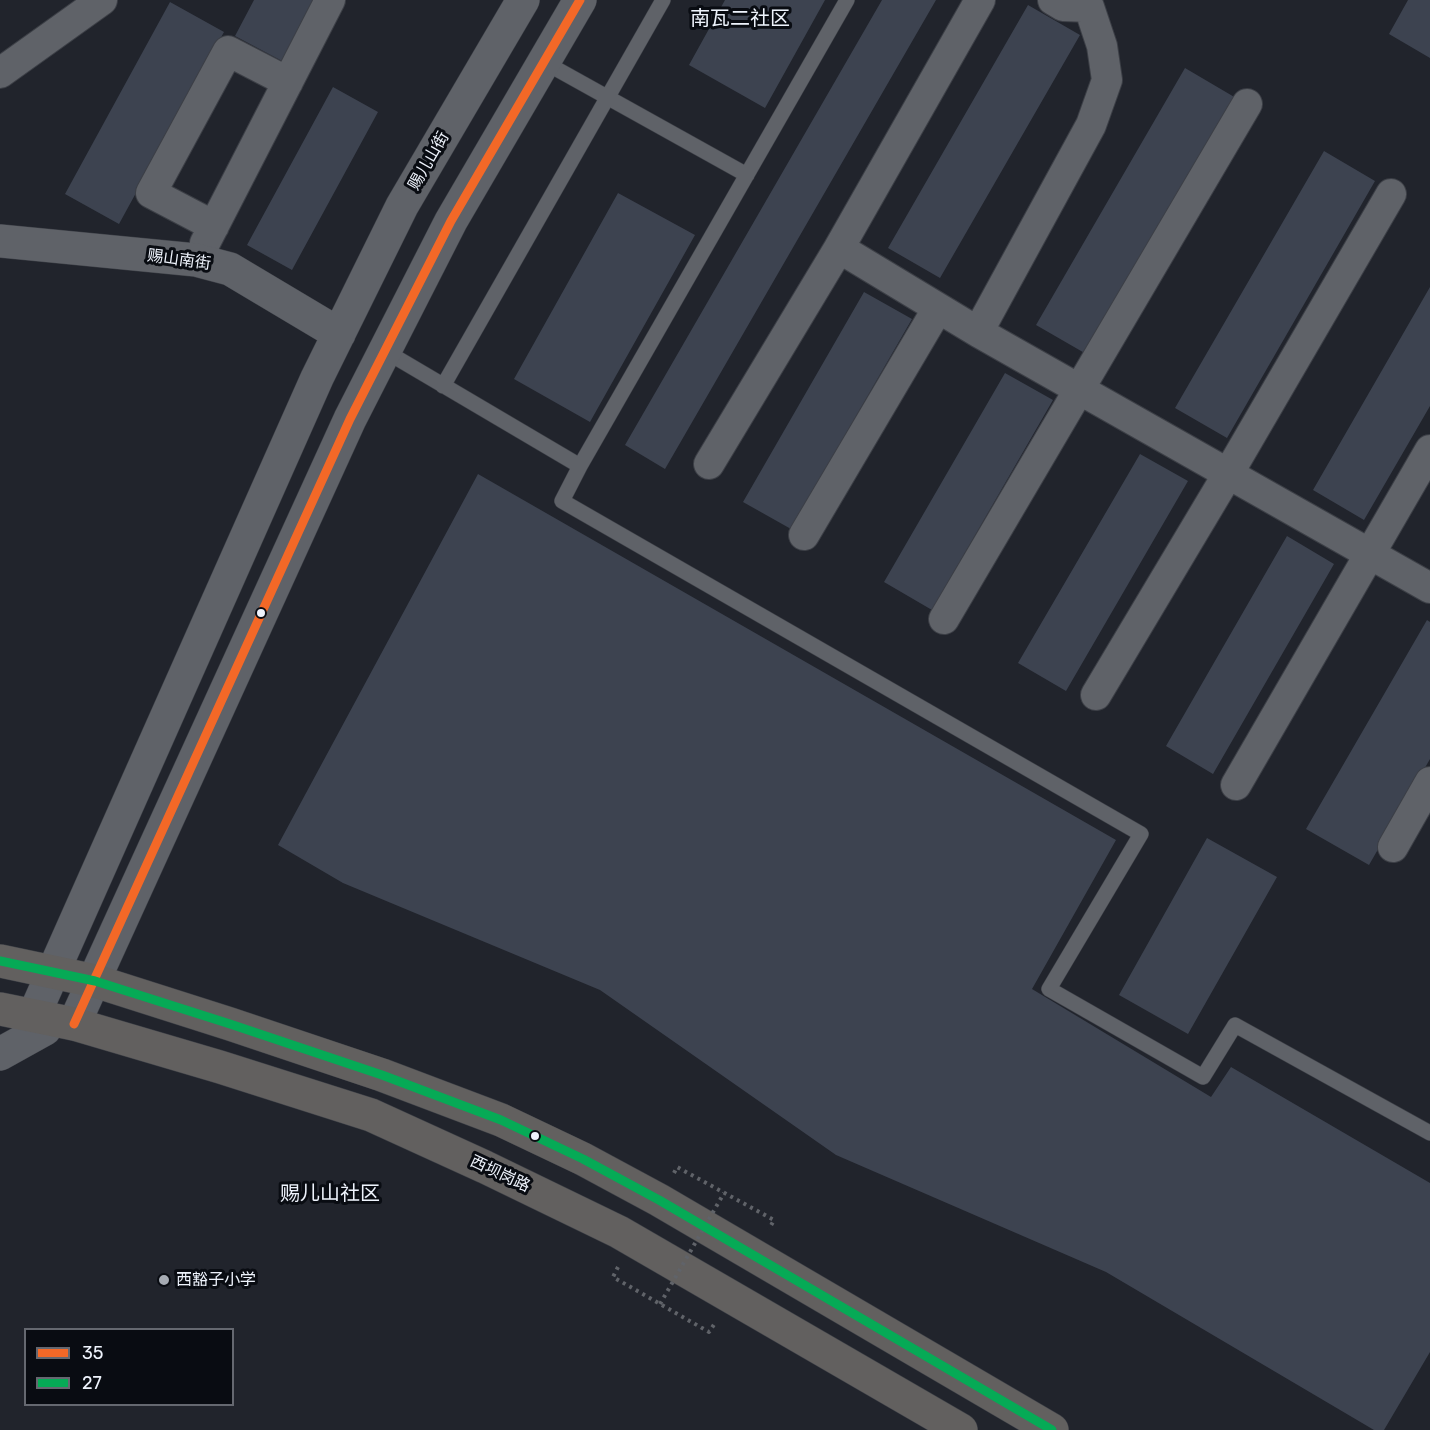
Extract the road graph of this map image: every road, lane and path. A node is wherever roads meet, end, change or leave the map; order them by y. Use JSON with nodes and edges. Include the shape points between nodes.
{"nodes":[{"id":1,"x":102,"y":0,"type":"edge"},
{"id":2,"x":330,"y":0,"type":"edge"},
{"id":3,"x":523,"y":0,"type":"edge"},
{"id":4,"x":580,"y":0,"type":"edge"},
{"id":5,"x":663,"y":0,"type":"edge"},
{"id":6,"x":847,"y":0,"type":"edge"},
{"id":7,"x":980,"y":0,"type":"edge"},
{"id":8,"x":1053,"y":0,"type":"edge"},
{"id":9,"x":1087,"y":3,"type":"edge"},
{"id":10,"x":544,"y":63,"type":"junction"},
{"id":11,"x":0,"y":73,"type":"edge"},
{"id":12,"x":288,"y":82,"type":"junction"},
{"id":13,"x":608,"y":97,"type":"junction"},
{"id":14,"x":1247,"y":104,"type":"dead end"},
{"id":15,"x":747,"y":176,"type":"junction"},
{"id":16,"x":1391,"y":194,"type":"dead end"},
{"id":17,"x":214,"y":226,"type":"junction"},
{"id":18,"x":0,"y":241,"type":"edge"},
{"id":19,"x":839,"y":248,"type":"junction"},
{"id":20,"x":196,"y":260,"type":"junction"},
{"id":21,"x":938,"y":308,"type":"junction"},
{"id":22,"x":978,"y":332,"type":"junction"},
{"id":23,"x":339,"y":334,"type":"junction"},
{"id":24,"x":384,"y":351,"type":"junction"},
{"id":25,"x":443,"y":386,"type":"junction"},
{"id":26,"x":1080,"y":389,"type":"junction"},
{"id":27,"x":1430,"y":450,"type":"edge"},
{"id":28,"x":710,"y":464,"type":"dead end"},
{"id":29,"x":580,"y":466,"type":"junction"},
{"id":30,"x":1228,"y":474,"type":"junction"},
{"id":31,"x":804,"y":535,"type":"dead end"},
{"id":32,"x":1370,"y":554,"type":"junction"},
{"id":33,"x":1430,"y":588,"type":"edge"},
{"id":34,"x":944,"y":619,"type":"dead end"},
{"id":35,"x":1096,"y":695,"type":"dead end"},
{"id":36,"x":1430,"y":782,"type":"edge"},
{"id":37,"x":1236,"y":785,"type":"dead end"},
{"id":38,"x":1393,"y":847,"type":"dead end"},
{"id":39,"x":0,"y":961,"type":"edge"},
{"id":40,"x":54,"y":972,"type":"junction"},
{"id":41,"x":95,"y":981,"type":"junction"},
{"id":42,"x":0,"y":1009,"type":"edge"},
{"id":43,"x":53,"y":1019,"type":"junction"},
{"id":44,"x":0,"y":1054,"type":"edge"},
{"id":45,"x":1430,"y":1133,"type":"edge"},
{"id":46,"x":677,"y":1167,"type":"dead end"},
{"id":47,"x":724,"y":1193,"type":"junction"},
{"id":48,"x":774,"y":1220,"type":"dead end"},
{"id":49,"x":613,"y":1277,"type":"dead end"},
{"id":50,"x":660,"y":1304,"type":"junction"},
{"id":51,"x":709,"y":1332,"type":"dead end"},
{"id":52,"x":961,"y":1430,"type":"edge"},
{"id":53,"x":1052,"y":1430,"type":"edge"}],
"edges":[{"from":1,"to":11,"type":"street"},
{"from":2,"to":12,"type":"street"},
{"from":3,"to":23,"type":"main road","name":"赐儿山街","via":[[402,206]]},
{"from":4,"to":10,"type":"main road"},
{"from":5,"to":13,"type":"lane"},
{"from":6,"to":15,"type":"lane"},
{"from":7,"to":19,"type":"street"},
{"from":8,"to":9,"type":"street","via":[[1064,6]]},
{"from":9,"to":22,"type":"street","via":[[1102,46],[1107,80],[1090,125]]},
{"from":10,"to":13,"type":"lane"},
{"from":10,"to":24,"type":"main road","via":[[451,221]]},
{"from":12,"to":17,"type":"street"},
{"from":12,"to":17,"type":"street","via":[[228,51],[151,193]]},
{"from":13,"to":15,"type":"lane"},
{"from":13,"to":25,"type":"lane"},
{"from":14,"to":26,"type":"street"},
{"from":15,"to":29,"type":"lane"},
{"from":16,"to":30,"type":"street"},
{"from":17,"to":20,"type":"street"},
{"from":18,"to":20,"type":"main road","name":"赐山南街"},
{"from":19,"to":21,"type":"street"},
{"from":19,"to":28,"type":"street"},
{"from":20,"to":23,"type":"main road","name":"赐山南街","via":[[230,269]]},
{"from":21,"to":22,"type":"street"},
{"from":21,"to":31,"type":"street"},
{"from":22,"to":26,"type":"street"},
{"from":23,"to":40,"type":"main road","name":"赐儿山街"},
{"from":24,"to":25,"type":"lane"},
{"from":24,"to":41,"type":"main road"},
{"from":25,"to":29,"type":"lane"},
{"from":26,"to":30,"type":"street"},
{"from":26,"to":34,"type":"street"},
{"from":27,"to":32,"type":"street"},
{"from":29,"to":45,"type":"lane","via":[[562,501],[1141,834],[1049,989],[1203,1077],[1235,1024]]},
{"from":30,"to":32,"type":"street"},
{"from":30,"to":35,"type":"street"},
{"from":32,"to":33,"type":"street"},
{"from":32,"to":37,"type":"street"},
{"from":36,"to":38,"type":"street"},
{"from":39,"to":40,"type":"main road"},
{"from":40,"to":41,"type":"main road"},
{"from":40,"to":43,"type":"main road","name":"赐儿山街"},
{"from":41,"to":43,"type":"main road"},
{"from":41,"to":53,"type":"main road","via":[[382,1075],[501,1120],[658,1200]]},
{"from":42,"to":43,"type":"main road","name":"西坝岗路"},
{"from":43,"to":44,"type":"main road","via":[[45,1029]]},
{"from":43,"to":52,"type":"main road","name":"西坝岗路","via":[[371,1115],[620,1232]]},
{"from":46,"to":47,"type":"path"},
{"from":47,"to":48,"type":"path"},
{"from":47,"to":50,"type":"path","bridge":true},
{"from":49,"to":50,"type":"path"},
{"from":50,"to":51,"type":"path"}]}
